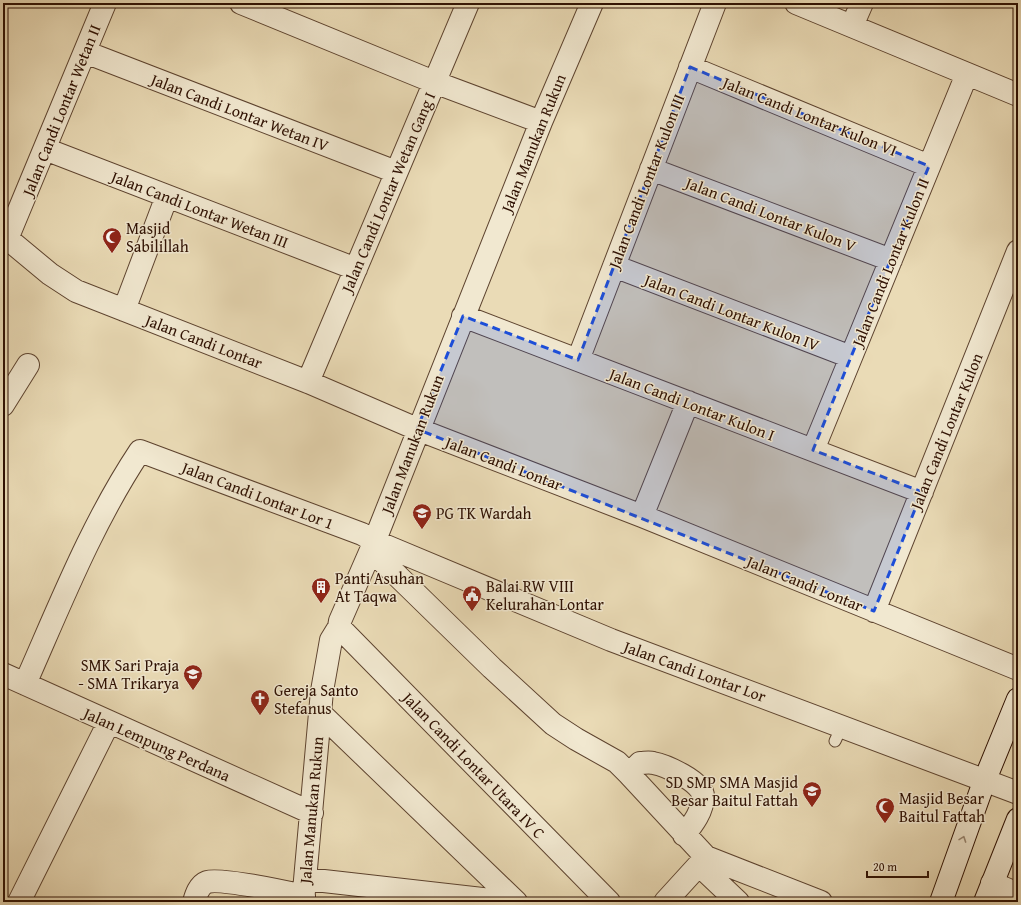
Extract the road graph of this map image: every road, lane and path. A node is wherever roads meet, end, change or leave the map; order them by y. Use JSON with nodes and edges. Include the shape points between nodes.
{"nodes":[{"id":1,"x":105,"y":3,"type":"edge"},
{"id":2,"x":242,"y":3,"type":"edge"},
{"id":3,"x":468,"y":3,"type":"edge"},
{"id":4,"x":592,"y":3,"type":"edge"},
{"id":5,"x":714,"y":3,"type":"edge"},
{"id":6,"x":796,"y":3,"type":"edge"},
{"id":7,"x":862,"y":3,"type":"edge"},
{"id":8,"x":852,"y":26,"type":"junction"},
{"id":9,"x":85,"y":52,"type":"junction"},
{"id":10,"x":690,"y":67,"type":"junction"},
{"id":11,"x":967,"y":74,"type":"junction"},
{"id":12,"x":434,"y":82,"type":"junction"},
{"id":13,"x":1018,"y":95,"type":"edge"},
{"id":14,"x":541,"y":122,"type":"junction"},
{"id":15,"x":45,"y":149,"type":"junction"},
{"id":16,"x":929,"y":166,"type":"junction"},
{"id":17,"x":651,"y":169,"type":"junction"},
{"id":18,"x":396,"y":172,"type":"junction"},
{"id":19,"x":167,"y":196,"type":"junction"},
{"id":20,"x":5,"y":237,"type":"edge"},
{"id":21,"x":1018,"y":251,"type":"edge"},
{"id":22,"x":891,"y":260,"type":"junction"},
{"id":23,"x":614,"y":266,"type":"junction"},
{"id":24,"x":356,"y":269,"type":"junction"},
{"id":25,"x":124,"y":310,"type":"junction"},
{"id":26,"x":463,"y":316,"type":"junction"},
{"id":27,"x":851,"y":357,"type":"junction"},
{"id":28,"x":578,"y":360,"type":"junction"},
{"id":29,"x":28,"y":365,"type":"dead end"},
{"id":30,"x":308,"y":382,"type":"junction"},
{"id":31,"x":688,"y":402,"type":"junction"},
{"id":32,"x":3,"y":406,"type":"edge"},
{"id":33,"x":418,"y":429,"type":"junction"},
{"id":34,"x":812,"y":450,"type":"junction"},
{"id":35,"x":922,"y":492,"type":"junction"},
{"id":36,"x":642,"y":516,"type":"junction"},
{"id":37,"x":372,"y":546,"type":"junction"},
{"id":38,"x":874,"y":611,"type":"junction"},
{"id":39,"x":339,"y":627,"type":"junction"},
{"id":40,"x":1018,"y":669,"type":"edge"},
{"id":41,"x":3,"y":674,"type":"edge"},
{"id":42,"x":25,"y":684,"type":"junction"},
{"id":43,"x":1018,"y":699,"type":"edge"},
{"id":44,"x":320,"y":712,"type":"junction"},
{"id":45,"x":109,"y":722,"type":"junction"},
{"id":46,"x":629,"y":774,"type":"junction"},
{"id":47,"x":984,"y":782,"type":"junction"},
{"id":48,"x":1018,"y":793,"type":"edge"},
{"id":49,"x":312,"y":813,"type":"junction"},
{"id":50,"x":1018,"y":819,"type":"edge"},
{"id":51,"x":684,"y":835,"type":"junction"},
{"id":52,"x":702,"y":861,"type":"junction"},
{"id":53,"x":305,"y":892,"type":"edge"},
{"id":54,"x":989,"y":893,"type":"edge"},
{"id":55,"x":1018,"y":894,"type":"edge"},
{"id":56,"x":19,"y":902,"type":"edge"},
{"id":57,"x":194,"y":902,"type":"edge"},
{"id":58,"x":509,"y":902,"type":"edge"},
{"id":59,"x":516,"y":902,"type":"edge"},
{"id":60,"x":609,"y":902,"type":"edge"},
{"id":61,"x":665,"y":902,"type":"edge"},
{"id":62,"x":738,"y":902,"type":"edge"},
{"id":63,"x":820,"y":902,"type":"edge"},
{"id":64,"x":940,"y":902,"type":"edge"}],
"edges":[{"from":1,"to":9,"type":"street","name":"Jalan Candi Lontar Wetan II"},
{"from":2,"to":12,"type":"street"},
{"from":3,"to":12,"type":"street","name":"Jalan Candi Lontar Wetan Gang I"},
{"from":4,"to":14,"type":"street","name":"Jalan Manukan Rukun"},
{"from":5,"to":10,"type":"street","name":"Jalan Candi Lontar Kulon III"},
{"from":6,"to":8,"type":"street"},
{"from":7,"to":8,"type":"street"},
{"from":8,"to":11,"type":"street"},
{"from":9,"to":15,"type":"street","name":"Jalan Candi Lontar Wetan II"},
{"from":9,"to":18,"type":"street","name":"Jalan Candi Lontar Wetan IV"},
{"from":10,"to":16,"type":"street","name":"Jalan Candi Lontar Kulon VI"},
{"from":10,"to":17,"type":"street","name":"Jalan Candi Lontar Kulon III"},
{"from":11,"to":13,"type":"street"},
{"from":11,"to":16,"type":"street","name":"Jalan Candi Lontar Kulon II"},
{"from":12,"to":14,"type":"street"},
{"from":12,"to":18,"type":"street","name":"Jalan Candi Lontar Wetan Gang I"},
{"from":14,"to":26,"type":"street","name":"Jalan Manukan Rukun"},
{"from":15,"to":19,"type":"street","name":"Jalan Candi Lontar Wetan III"},
{"from":15,"to":20,"type":"street","name":"Jalan Candi Lontar Wetan II"},
{"from":16,"to":22,"type":"street","name":"Jalan Candi Lontar Kulon II"},
{"from":17,"to":22,"type":"street","name":"Jalan Candi Lontar Kulon V"},
{"from":17,"to":23,"type":"street","name":"Jalan Candi Lontar Kulon III"},
{"from":18,"to":24,"type":"street","name":"Jalan Candi Lontar Wetan Gang I"},
{"from":19,"to":24,"type":"street","name":"Jalan Candi Lontar Wetan III"},
{"from":19,"to":25,"type":"street"},
{"from":20,"to":25,"type":"street","name":"Jalan Candi Lontar","via":[[50,274],[76,291]]},
{"from":21,"to":35,"type":"street","name":"Jalan Candi Lontar Kulon"},
{"from":22,"to":27,"type":"street","name":"Jalan Candi Lontar Kulon II"},
{"from":23,"to":27,"type":"street","name":"Jalan Candi Lontar Kulon IV"},
{"from":23,"to":28,"type":"street","name":"Jalan Candi Lontar Kulon III"},
{"from":24,"to":30,"type":"street","name":"Jalan Candi Lontar Wetan Gang I"},
{"from":25,"to":30,"type":"street","name":"Jalan Candi Lontar"},
{"from":26,"to":28,"type":"street","name":"Jalan Candi Lontar Kulon I"},
{"from":26,"to":33,"type":"street","name":"Jalan Manukan Rukun"},
{"from":27,"to":34,"type":"street","name":"Jalan Candi Lontar Kulon II"},
{"from":28,"to":31,"type":"street","name":"Jalan Candi Lontar Kulon I"},
{"from":29,"to":32,"type":"street"},
{"from":30,"to":33,"type":"street","name":"Jalan Candi Lontar"},
{"from":31,"to":34,"type":"street","name":"Jalan Candi Lontar Kulon I"},
{"from":31,"to":36,"type":"street"},
{"from":33,"to":36,"type":"street","name":"Jalan Candi Lontar"},
{"from":33,"to":37,"type":"street","name":"Jalan Manukan Rukun"},
{"from":34,"to":35,"type":"street","name":"Jalan Candi Lontar Kulon I"},
{"from":35,"to":38,"type":"street","name":"Jalan Candi Lontar Kulon"},
{"from":36,"to":38,"type":"street","name":"Jalan Candi Lontar"},
{"from":37,"to":39,"type":"street","name":"Jalan Manukan Rukun"},
{"from":37,"to":42,"type":"street","name":"Jalan Candi Lontar Lor 1","via":[[362,534],[140,452],[118,485]]},
{"from":37,"to":46,"type":"street","via":[[492,668],[553,724],[608,756]]},
{"from":37,"to":47,"type":"street","name":"Jalan Candi Lontar Lor","via":[[838,733]]},
{"from":38,"to":40,"type":"street","name":"Jalan Candi Lontar"},
{"from":39,"to":44,"type":"street","name":"Jalan Manukan Rukun","via":[[331,640]]},
{"from":39,"to":60,"type":"street","name":"Jalan Candi Lontar Utara IV C"},
{"from":41,"to":42,"type":"street","name":"Jalan Lempung Perdana"},
{"from":42,"to":45,"type":"street","name":"Jalan Lempung Perdana"},
{"from":43,"to":47,"type":"street"},
{"from":44,"to":49,"type":"street","name":"Jalan Manukan Rukun"},
{"from":44,"to":59,"type":"street"},
{"from":45,"to":49,"type":"street","name":"Jalan Lempung Perdana"},
{"from":45,"to":56,"type":"street"},
{"from":46,"to":51,"type":"street"},
{"from":46,"to":51,"type":"street","via":[[640,763],[653,763],[682,775],[698,786],[703,795],[701,808]]},
{"from":47,"to":48,"type":"street","name":"Jalan Candi Lontar Lor"},
{"from":64,"to":47,"type":"street","one_way":true},
{"from":49,"to":53,"type":"street","name":"Jalan Manukan Rukun"},
{"from":50,"to":54,"type":"street"},
{"from":51,"to":52,"type":"street"},
{"from":52,"to":61,"type":"street"},
{"from":52,"to":62,"type":"street"},
{"from":52,"to":63,"type":"street"},
{"from":53,"to":57,"type":"street","via":[[207,882],[200,886]]},
{"from":53,"to":58,"type":"street"},
{"from":54,"to":55,"type":"street"}]}
